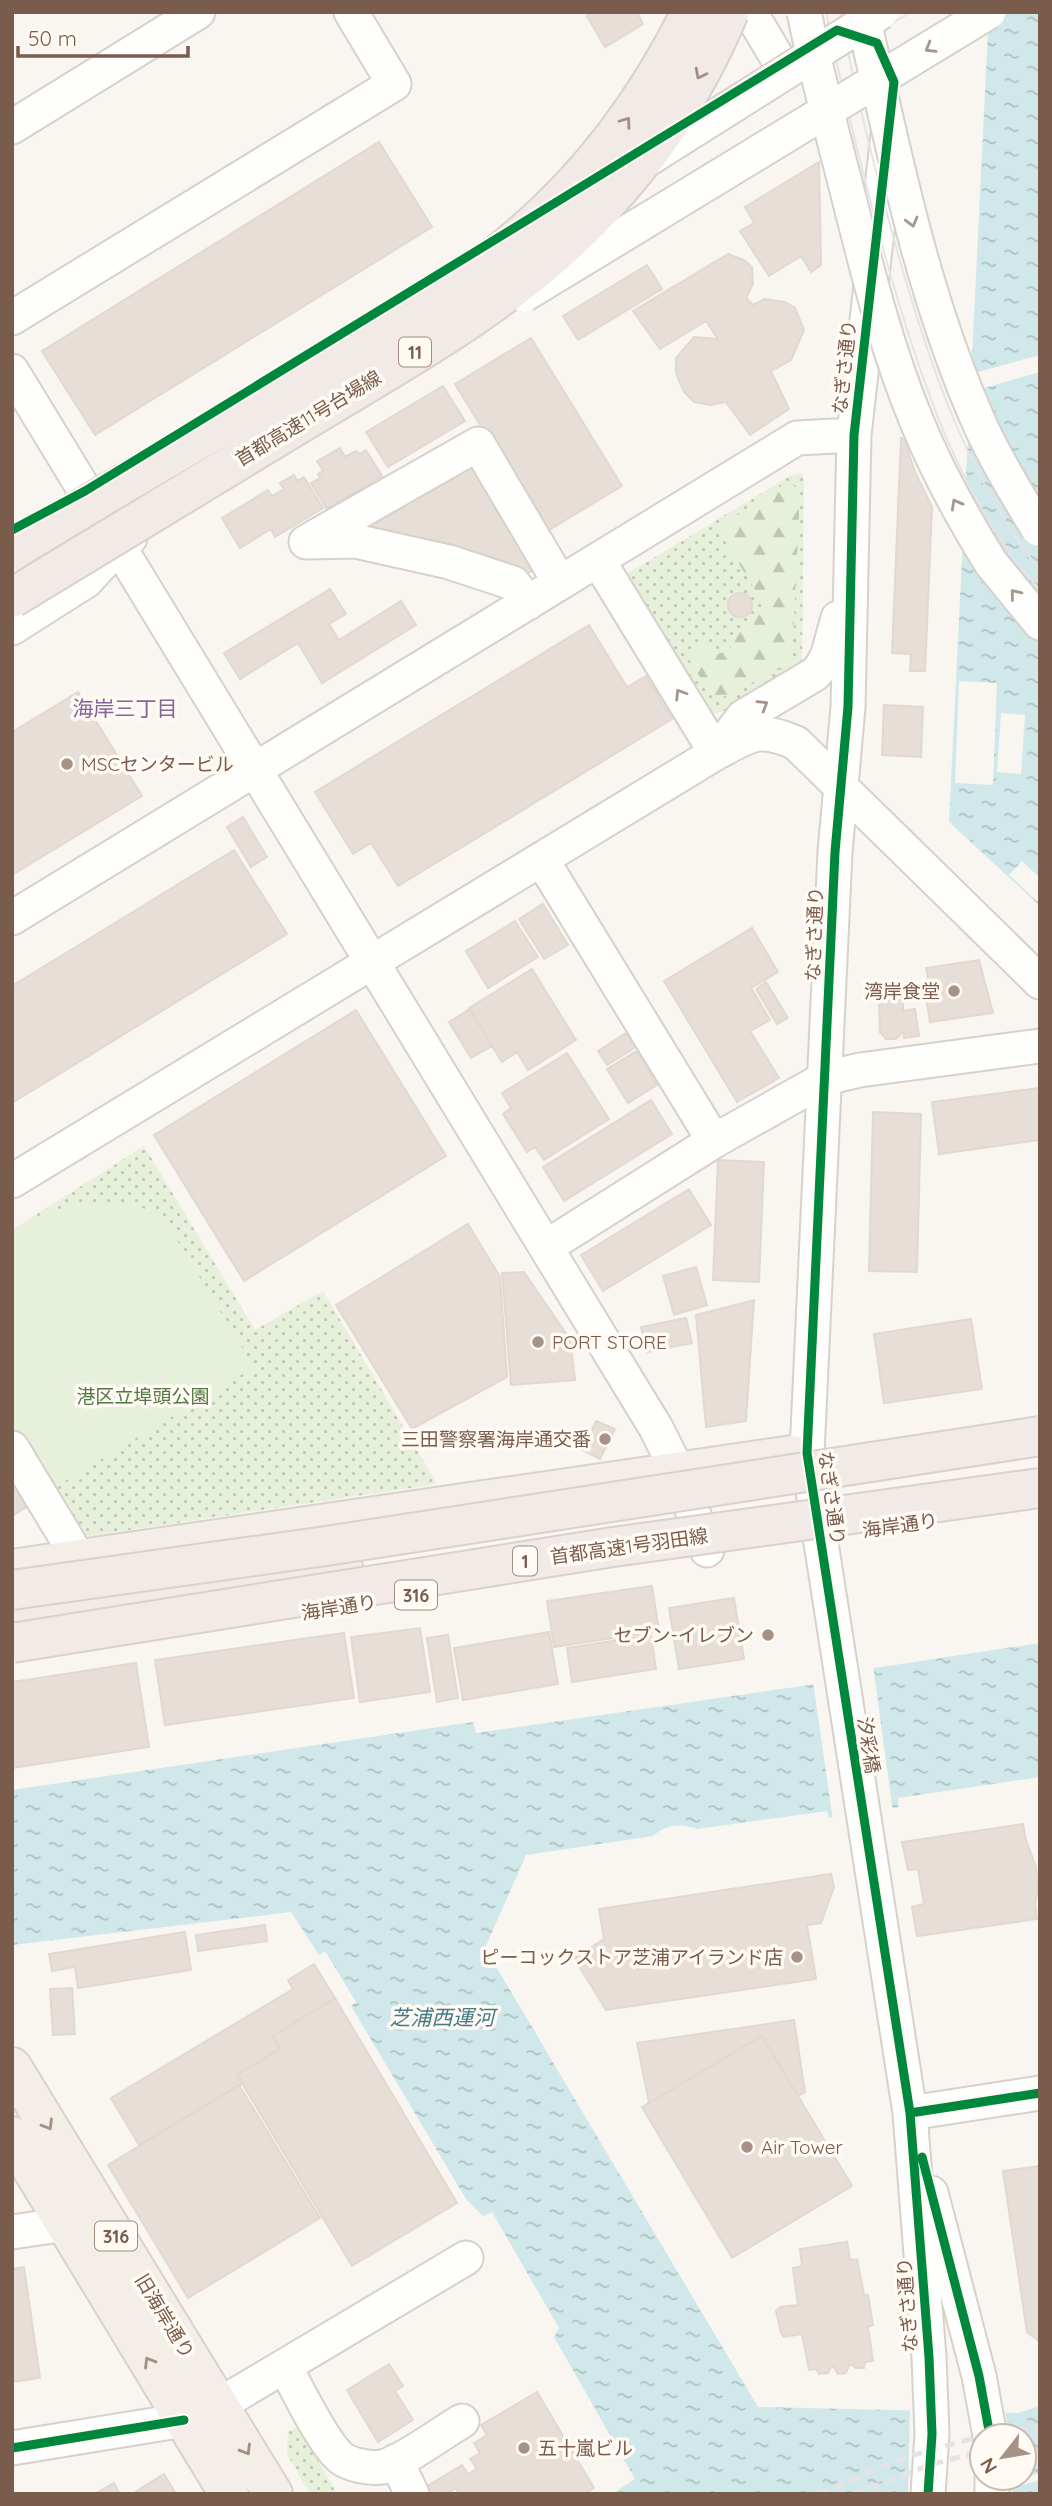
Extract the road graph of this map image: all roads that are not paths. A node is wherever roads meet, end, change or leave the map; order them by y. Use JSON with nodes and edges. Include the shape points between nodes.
{"nodes":[{"id":1,"x":198,"y":12,"type":"edge"},
{"id":2,"x":351,"y":12,"type":"edge"},
{"id":3,"x":691,"y":12,"type":"edge"},
{"id":4,"x":729,"y":12,"type":"edge"},
{"id":5,"x":750,"y":12,"type":"edge"},
{"id":6,"x":804,"y":12,"type":"edge"},
{"id":7,"x":862,"y":12,"type":"edge"},
{"id":8,"x":890,"y":12,"type":"edge"},
{"id":9,"x":989,"y":12,"type":"edge"},
{"id":10,"x":879,"y":28,"type":"edge"},
{"id":11,"x":781,"y":64,"type":"junction"},
{"id":12,"x":12,"y":127,"type":"edge"},
{"id":13,"x":879,"y":208,"type":"junction"},
{"id":14,"x":12,"y":318,"type":"edge"},
{"id":15,"x":12,"y":371,"type":"edge"},
{"id":16,"x":854,"y":435,"type":"junction"},
{"id":17,"x":85,"y":491,"type":"junction"},
{"id":18,"x":12,"y":530,"type":"edge"},
{"id":19,"x":1040,"y":531,"type":"edge"},
{"id":20,"x":120,"y":544,"type":"junction"},
{"id":21,"x":12,"y":552,"type":"edge"},
{"id":22,"x":598,"y":560,"type":"junction"},
{"id":23,"x":851,"y":568,"type":"junction"},
{"id":24,"x":560,"y":583,"type":"junction"},
{"id":25,"x":12,"y":598,"type":"edge"},
{"id":26,"x":528,"y":603,"type":"junction"},
{"id":27,"x":12,"y":607,"type":"edge"},
{"id":28,"x":1040,"y":623,"type":"edge"},
{"id":29,"x":12,"y":628,"type":"edge"},
{"id":30,"x":716,"y":753,"type":"junction"},
{"id":31,"x":255,"y":769,"type":"junction"},
{"id":32,"x":842,"y":786,"type":"junction"},
{"id":33,"x":542,"y":860,"type":"junction"},
{"id":34,"x":12,"y":918,"type":"edge"},
{"id":35,"x":372,"y":963,"type":"junction"},
{"id":36,"x":1040,"y":982,"type":"edge"},
{"id":37,"x":1040,"y":1045,"type":"edge"},
{"id":38,"x":826,"y":1078,"type":"junction"},
{"id":39,"x":714,"y":1141,"type":"junction"},
{"id":40,"x":12,"y":1181,"type":"edge"},
{"id":41,"x":546,"y":1248,"type":"junction"},
{"id":42,"x":1040,"y":1418,"type":"edge"},
{"id":43,"x":1040,"y":1436,"type":"edge"},
{"id":44,"x":12,"y":1448,"type":"edge"},
{"id":45,"x":807,"y":1453,"type":"junction"},
{"id":46,"x":1040,"y":1464,"type":"edge"},
{"id":47,"x":678,"y":1472,"type":"junction"},
{"id":48,"x":1040,"y":1488,"type":"edge"},
{"id":49,"x":1040,"y":1506,"type":"edge"},
{"id":50,"x":820,"y":1536,"type":"junction"},
{"id":51,"x":326,"y":1546,"type":"junction"},
{"id":52,"x":707,"y":1550,"type":"junction"},
{"id":53,"x":79,"y":1559,"type":"junction"},
{"id":54,"x":12,"y":1569,"type":"edge"},
{"id":55,"x":569,"y":1571,"type":"junction"},
{"id":56,"x":12,"y":1590,"type":"edge"},
{"id":57,"x":12,"y":1618,"type":"edge"},
{"id":58,"x":12,"y":1643,"type":"edge"},
{"id":59,"x":12,"y":1658,"type":"edge"},
{"id":60,"x":839,"y":1661,"type":"joint"},
{"id":61,"x":865,"y":1835,"type":"joint"},
{"id":62,"x":12,"y":2067,"type":"edge"},
{"id":63,"x":1040,"y":2094,"type":"edge"},
{"id":64,"x":910,"y":2113,"type":"junction"},
{"id":65,"x":12,"y":2136,"type":"edge"},
{"id":66,"x":66,"y":2224,"type":"junction"},
{"id":67,"x":12,"y":2232,"type":"edge"},
{"id":68,"x":466,"y":2258,"type":"dead end"},
{"id":69,"x":285,"y":2366,"type":"junction"},
{"id":70,"x":219,"y":2405,"type":"junction"},
{"id":71,"x":184,"y":2420,"type":"junction"},
{"id":72,"x":462,"y":2421,"type":"dead end"},
{"id":73,"x":987,"y":2422,"type":"edge"},
{"id":74,"x":12,"y":2448,"type":"edge"},
{"id":75,"x":342,"y":2459,"type":"junction"},
{"id":76,"x":396,"y":2461,"type":"junction"},
{"id":77,"x":229,"y":2494,"type":"edge"},
{"id":78,"x":273,"y":2494,"type":"edge"},
{"id":79,"x":365,"y":2494,"type":"edge"},
{"id":80,"x":412,"y":2494,"type":"edge"},
{"id":81,"x":928,"y":2494,"type":"edge"}],
"edges":[{"from":1,"to":12,"type":"street"},
{"from":2,"to":14,"type":"street","via":[[394,84]]},
{"from":21,"to":3,"type":"highway","name":"首都高速11号台場線","number":"11","one_way":true,"bridge":true,"via":[[400,321],[490,260],[538,220],[607,146],[659,74]]},
{"from":4,"to":25,"type":"highway","name":"首都高速11号台場線","number":"11","one_way":true,"bridge":true,"via":[[693,87],[650,151],[606,203],[540,266],[401,361]]},
{"from":5,"to":11,"type":"street"},
{"from":28,"to":6,"type":"street","one_way":true,"bridge":true,"via":[[970,530],[917,423],[872,287]]},
{"from":7,"to":19,"type":"street","one_way":true,"bridge":true,"via":[[897,166],[943,326],[981,427]]},
{"from":8,"to":10,"type":"street"},
{"from":9,"to":27,"type":"street","one_way":true,"bridge":true},
{"from":10,"to":11,"type":"street","via":[[837,30]]},
{"from":10,"to":13,"type":"street","name":"なぎさ通り","via":[[894,82]]},
{"from":10,"to":21,"type":"street","bridge":true},
{"from":11,"to":17,"type":"street"},
{"from":13,"to":16,"type":"street","name":"なぎさ通り"},
{"from":13,"to":20,"type":"street","via":[[841,145],[817,132],[790,137]]},
{"from":15,"to":17,"type":"street"},
{"from":16,"to":22,"type":"street","via":[[797,438]]},
{"from":16,"to":23,"type":"street","name":"なぎさ通り"},
{"from":17,"to":18,"type":"street"},
{"from":17,"to":20,"type":"street"},
{"from":20,"to":29,"type":"street","via":[[86,581]]},
{"from":20,"to":31,"type":"street"},
{"from":22,"to":24,"type":"street"},
{"from":30,"to":22,"type":"street","one_way":true},
{"from":30,"to":23,"type":"street","one_way":true,"via":[[743,716],[822,666]]},
{"from":23,"to":32,"type":"street","name":"なぎさ通り"},
{"from":24,"to":26,"type":"street"},
{"from":24,"to":26,"type":"street","via":[[478,444],[306,542],[355,541],[449,562],[513,583]]},
{"from":26,"to":31,"type":"street"},
{"from":30,"to":32,"type":"street","via":[[755,733],[768,732],[796,743]]},
{"from":30,"to":33,"type":"street"},
{"from":31,"to":34,"type":"street"},
{"from":31,"to":35,"type":"street"},
{"from":32,"to":36,"type":"street"},
{"from":32,"to":38,"type":"street","name":"なぎさ通り"},
{"from":33,"to":35,"type":"street"},
{"from":33,"to":39,"type":"street"},
{"from":35,"to":40,"type":"street"},
{"from":35,"to":41,"type":"street"},
{"from":37,"to":38,"type":"street"},
{"from":38,"to":39,"type":"street"},
{"from":38,"to":45,"type":"street","name":"なぎさ通り"},
{"from":39,"to":41,"type":"street"},
{"from":41,"to":47,"type":"street"},
{"from":42,"to":45,"type":"main road"},
{"from":43,"to":51,"type":"highway","bridge":true},
{"from":44,"to":53,"type":"street"},
{"from":45,"to":47,"type":"main road"},
{"from":45,"to":50,"type":"street","name":"なぎさ通り"},
{"from":46,"to":51,"type":"highway","bridge":true,"via":[[616,1524]]},
{"from":47,"to":52,"type":"street"},
{"from":47,"to":53,"type":"main road"},
{"from":48,"to":58,"type":"highway","name":"首都高速1号羽田線","number":"1","bridge":true,"via":[[613,1547]]},
{"from":49,"to":50,"type":"main road","name":"海岸通り","number":"316"},
{"from":50,"to":52,"type":"main road","name":"海岸通り","number":"316"},
{"from":50,"to":60,"type":"street","name":"なぎさ通り"},
{"from":51,"to":56,"type":"highway","bridge":true},
{"from":52,"to":55,"type":"main road","name":"海岸通り","number":"316"},
{"from":53,"to":54,"type":"main road"},
{"from":55,"to":57,"type":"highway","via":[[406,1563]]},
{"from":55,"to":59,"type":"main road","name":"海岸通り","number":"316"},
{"from":60,"to":61,"type":"street","name":"汐彩橋"},
{"from":61,"to":64,"type":"street","name":"なぎさ通り"},
{"from":62,"to":70,"type":"main road","name":"旧海岸通り","number":"316","one_way":true},
{"from":63,"to":64,"type":"street"},
{"from":64,"to":73,"type":"street","name":"なぎさ通り"},
{"from":64,"to":81,"type":"street","name":"なぎさ通り","via":[[929,2357],[932,2434]]},
{"from":65,"to":66,"type":"main road","name":"旧海岸通り","number":"316"},
{"from":66,"to":67,"type":"street"},
{"from":71,"to":66,"type":"main road","name":"旧海岸通り","number":"316","one_way":true},
{"from":68,"to":69,"type":"street"},
{"from":69,"to":70,"type":"street"},
{"from":69,"to":75,"type":"street"},
{"from":70,"to":71,"type":"street"},
{"from":70,"to":78,"type":"main road","name":"旧海岸通り","number":"316","one_way":true},
{"from":71,"to":74,"type":"street"},
{"from":71,"to":77,"type":"main road","name":"旧海岸通り","number":"316"},
{"from":72,"to":76,"type":"street"},
{"from":75,"to":76,"type":"street","via":[[381,2468]]},
{"from":75,"to":79,"type":"street"},
{"from":76,"to":80,"type":"street"}]}
